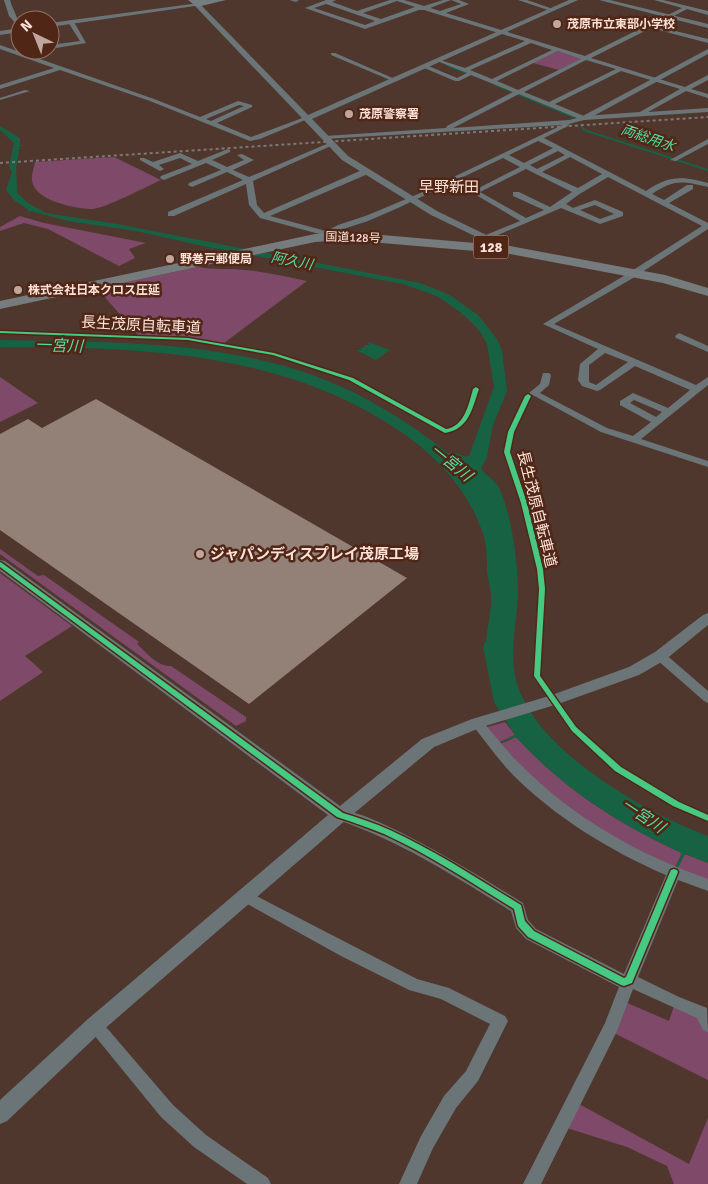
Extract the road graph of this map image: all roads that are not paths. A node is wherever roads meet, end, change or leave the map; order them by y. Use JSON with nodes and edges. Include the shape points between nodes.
{"nodes":[{"id":1,"x":222,"y":0,"type":"edge"},
{"id":2,"x":332,"y":0,"type":"edge"},
{"id":3,"x":396,"y":0,"type":"edge"},
{"id":4,"x":421,"y":0,"type":"edge"},
{"id":5,"x":448,"y":0,"type":"edge"},
{"id":6,"x":454,"y":0,"type":"edge"},
{"id":7,"x":521,"y":0,"type":"edge"},
{"id":8,"x":575,"y":0,"type":"edge"},
{"id":9,"x":602,"y":0,"type":"edge"},
{"id":10,"x":662,"y":0,"type":"edge"},
{"id":11,"x":194,"y":2,"type":"edge"},
{"id":12,"x":326,"y":2,"type":"junction"},
{"id":13,"x":408,"y":4,"type":"junction"},
{"id":14,"x":420,"y":8,"type":"junction"},
{"id":15,"x":686,"y":8,"type":"junction"},
{"id":16,"x":553,"y":10,"type":"junction"},
{"id":17,"x":357,"y":13,"type":"junction"},
{"id":18,"x":440,"y":13,"type":"junction"},
{"id":19,"x":708,"y":13,"type":"edge"},
{"id":20,"x":669,"y":17,"type":"junction"},
{"id":21,"x":380,"y":21,"type":"junction"},
{"id":22,"x":71,"y":22,"type":"junction"},
{"id":23,"x":60,"y":24,"type":"edge"},
{"id":24,"x":650,"y":26,"type":"junction"},
{"id":25,"x":708,"y":26,"type":"edge"},
{"id":26,"x":502,"y":32,"type":"junction"},
{"id":27,"x":530,"y":41,"type":"junction"},
{"id":28,"x":708,"y":41,"type":"edge"},
{"id":29,"x":60,"y":46,"type":"edge"},
{"id":30,"x":558,"y":50,"type":"junction"},
{"id":31,"x":708,"y":51,"type":"edge"},
{"id":32,"x":333,"y":54,"type":"dead end"},
{"id":33,"x":587,"y":58,"type":"junction"},
{"id":34,"x":38,"y":60,"type":"edge"},
{"id":35,"x":439,"y":60,"type":"junction"},
{"id":36,"x":424,"y":66,"type":"junction"},
{"id":37,"x":61,"y":68,"type":"junction"},
{"id":38,"x":621,"y":69,"type":"junction"},
{"id":39,"x":467,"y":73,"type":"junction"},
{"id":40,"x":708,"y":77,"type":"edge"},
{"id":41,"x":392,"y":79,"type":"junction"},
{"id":42,"x":654,"y":79,"type":"junction"},
{"id":43,"x":493,"y":81,"type":"junction"},
{"id":44,"x":0,"y":87,"type":"edge"},
{"id":45,"x":19,"y":88,"type":"dead end"},
{"id":46,"x":686,"y":89,"type":"junction"},
{"id":47,"x":521,"y":92,"type":"junction"},
{"id":48,"x":708,"y":96,"type":"edge"},
{"id":49,"x":2,"y":99,"type":"edge"},
{"id":50,"x":708,"y":103,"type":"edge"},
{"id":51,"x":550,"y":104,"type":"junction"},
{"id":52,"x":708,"y":110,"type":"edge"},
{"id":53,"x":694,"y":111,"type":"junction"},
{"id":54,"x":638,"y":114,"type":"junction"},
{"id":55,"x":307,"y":118,"type":"junction"},
{"id":56,"x":583,"y":118,"type":"junction"},
{"id":57,"x":201,"y":119,"type":"junction"},
{"id":58,"x":570,"y":122,"type":"junction"},
{"id":59,"x":212,"y":123,"type":"junction"},
{"id":60,"x":444,"y":130,"type":"junction"},
{"id":61,"x":538,"y":138,"type":"junction"},
{"id":62,"x":708,"y":140,"type":"edge"},
{"id":63,"x":328,"y":141,"type":"junction"},
{"id":64,"x":559,"y":148,"type":"junction"},
{"id":65,"x":228,"y":151,"type":"dead end"},
{"id":66,"x":571,"y":154,"type":"junction"},
{"id":67,"x":240,"y":155,"type":"dead end"},
{"id":68,"x":502,"y":155,"type":"junction"},
{"id":69,"x":142,"y":159,"type":"dead end"},
{"id":70,"x":206,"y":160,"type":"junction"},
{"id":71,"x":675,"y":160,"type":"dead end"},
{"id":72,"x":198,"y":164,"type":"junction"},
{"id":73,"x":153,"y":165,"type":"junction"},
{"id":74,"x":524,"y":166,"type":"junction"},
{"id":75,"x":227,"y":170,"type":"junction"},
{"id":76,"x":365,"y":172,"type":"junction"},
{"id":77,"x":536,"y":172,"type":"junction"},
{"id":78,"x":608,"y":174,"type":"junction"},
{"id":79,"x":249,"y":180,"type":"junction"},
{"id":80,"x":192,"y":185,"type":"dead end"},
{"id":81,"x":708,"y":185,"type":"edge"},
{"id":82,"x":690,"y":187,"type":"dead end"},
{"id":83,"x":577,"y":191,"type":"junction"},
{"id":84,"x":516,"y":194,"type":"dead end"},
{"id":85,"x":647,"y":194,"type":"junction"},
{"id":86,"x":411,"y":200,"type":"junction"},
{"id":87,"x":664,"y":203,"type":"junction"},
{"id":88,"x":561,"y":205,"type":"junction"},
{"id":89,"x":550,"y":210,"type":"junction"},
{"id":90,"x":574,"y":210,"type":"junction"},
{"id":91,"x":171,"y":214,"type":"dead end"},
{"id":92,"x":263,"y":216,"type":"junction"},
{"id":93,"x":524,"y":220,"type":"junction"},
{"id":94,"x":708,"y":226,"type":"edge"},
{"id":95,"x":326,"y":235,"type":"junction"},
{"id":96,"x":484,"y":238,"type":"junction"},
{"id":97,"x":510,"y":250,"type":"junction"},
{"id":98,"x":632,"y":274,"type":"junction"},
{"id":99,"x":708,"y":292,"type":"edge"},
{"id":100,"x":0,"y":305,"type":"edge"},
{"id":101,"x":678,"y":336,"type":"dead end"},
{"id":102,"x":604,"y":349,"type":"junction"},
{"id":103,"x":708,"y":349,"type":"edge"},
{"id":104,"x":634,"y":362,"type":"junction"},
{"id":105,"x":546,"y":375,"type":"dead end"},
{"id":106,"x":708,"y":380,"type":"edge"},
{"id":107,"x":696,"y":389,"type":"junction"},
{"id":108,"x":668,"y":411,"type":"junction"},
{"id":109,"x":657,"y":421,"type":"junction"},
{"id":110,"x":635,"y":439,"type":"junction"},
{"id":111,"x":708,"y":464,"type":"edge"},
{"id":112,"x":0,"y":564,"type":"edge"},
{"id":113,"x":708,"y":618,"type":"edge"},
{"id":114,"x":660,"y":656,"type":"junction"},
{"id":115,"x":708,"y":698,"type":"edge"},
{"id":116,"x":479,"y":723,"type":"junction"},
{"id":117,"x":340,"y":815,"type":"junction"},
{"id":118,"x":674,"y":872,"type":"junction"},
{"id":119,"x":708,"y":885,"type":"edge"},
{"id":120,"x":245,"y":896,"type":"junction"},
{"id":121,"x":629,"y":980,"type":"junction"},
{"id":122,"x":96,"y":1025,"type":"junction"},
{"id":123,"x":708,"y":1025,"type":"edge"},
{"id":124,"x":0,"y":1114,"type":"edge"},
{"id":125,"x":262,"y":1184,"type":"edge"},
{"id":126,"x":408,"y":1184,"type":"edge"},
{"id":127,"x":532,"y":1184,"type":"edge"}],
"edges":[{"from":1,"to":11,"type":"main road"},
{"from":2,"to":12,"type":"street"},
{"from":3,"to":13,"type":"street"},
{"from":3,"to":17,"type":"street"},
{"from":4,"to":13,"type":"street"},
{"from":5,"to":14,"type":"street"},
{"from":6,"to":18,"type":"street","via":[[466,4]]},
{"from":7,"to":16,"type":"street"},
{"from":8,"to":16,"type":"street"},
{"from":9,"to":20,"type":"street"},
{"from":10,"to":15,"type":"street"},
{"from":11,"to":22,"type":"street"},
{"from":11,"to":55,"type":"street"},
{"from":12,"to":17,"type":"street"},
{"from":12,"to":21,"type":"street","via":[[308,8],[365,27]]},
{"from":13,"to":14,"type":"street"},
{"from":14,"to":18,"type":"street"},
{"from":14,"to":21,"type":"street"},
{"from":15,"to":19,"type":"street"},
{"from":15,"to":20,"type":"street"},
{"from":16,"to":26,"type":"street"},
{"from":17,"to":21,"type":"street"},
{"from":18,"to":26,"type":"street"},
{"from":20,"to":24,"type":"street"},
{"from":20,"to":25,"type":"street"},
{"from":22,"to":23,"type":"street"},
{"from":22,"to":29,"type":"street","via":[[84,42]]},
{"from":24,"to":28,"type":"street"},
{"from":24,"to":33,"type":"street"},
{"from":26,"to":27,"type":"street"},
{"from":26,"to":35,"type":"street"},
{"from":27,"to":30,"type":"street"},
{"from":27,"to":39,"type":"street"},
{"from":30,"to":33,"type":"street"},
{"from":30,"to":43,"type":"street"},
{"from":31,"to":42,"type":"street"},
{"from":32,"to":41,"type":"street"},
{"from":33,"to":38,"type":"street"},
{"from":33,"to":47,"type":"street"},
{"from":34,"to":37,"type":"street"},
{"from":35,"to":36,"type":"street"},
{"from":35,"to":39,"type":"street"},
{"from":36,"to":39,"type":"street","via":[[456,80]]},
{"from":36,"to":41,"type":"street"},
{"from":37,"to":44,"type":"street"},
{"from":37,"to":57,"type":"street"},
{"from":38,"to":42,"type":"street"},
{"from":38,"to":51,"type":"street"},
{"from":39,"to":43,"type":"street"},
{"from":40,"to":46,"type":"street"},
{"from":41,"to":55,"type":"street"},
{"from":42,"to":46,"type":"street"},
{"from":42,"to":56,"type":"street"},
{"from":43,"to":47,"type":"street"},
{"from":45,"to":49,"type":"street","via":[[29,92]]},
{"from":46,"to":48,"type":"street"},
{"from":46,"to":54,"type":"street"},
{"from":47,"to":51,"type":"street"},
{"from":47,"to":60,"type":"street"},
{"from":50,"to":53,"type":"street"},
{"from":51,"to":56,"type":"street"},
{"from":52,"to":53,"type":"street"},
{"from":53,"to":54,"type":"street"},
{"from":54,"to":56,"type":"street"},
{"from":55,"to":59,"type":"street","via":[[255,139]]},
{"from":55,"to":63,"type":"street"},
{"from":56,"to":58,"type":"street"},
{"from":57,"to":59,"type":"street"},
{"from":57,"to":59,"type":"street","via":[[238,103],[250,106]]},
{"from":58,"to":60,"type":"street"},
{"from":58,"to":61,"type":"street"},
{"from":60,"to":63,"type":"street"},
{"from":61,"to":64,"type":"street"},
{"from":61,"to":68,"type":"street"},
{"from":62,"to":71,"type":"street"},
{"from":63,"to":76,"type":"street"},
{"from":63,"to":79,"type":"street"},
{"from":64,"to":66,"type":"street"},
{"from":64,"to":74,"type":"street"},
{"from":65,"to":70,"type":"street"},
{"from":66,"to":77,"type":"street"},
{"from":66,"to":78,"type":"street"},
{"from":67,"to":75,"type":"street","via":[[250,160]]},
{"from":68,"to":74,"type":"street"},
{"from":68,"to":86,"type":"street"},
{"from":69,"to":73,"type":"street"},
{"from":70,"to":72,"type":"street"},
{"from":70,"to":75,"type":"street"},
{"from":72,"to":73,"type":"street","via":[[180,155]]},
{"from":72,"to":73,"type":"street","via":[[168,176]]},
{"from":74,"to":77,"type":"street"},
{"from":74,"to":93,"type":"street","via":[[475,192]]},
{"from":75,"to":79,"type":"street"},
{"from":75,"to":80,"type":"street"},
{"from":76,"to":86,"type":"street"},
{"from":76,"to":92,"type":"street"},
{"from":77,"to":83,"type":"street"},
{"from":78,"to":83,"type":"street"},
{"from":78,"to":85,"type":"street"},
{"from":79,"to":91,"type":"street"},
{"from":79,"to":92,"type":"street","via":[[252,207]]},
{"from":81,"to":85,"type":"street","via":[[689,180],[666,180]]},
{"from":82,"to":87,"type":"street"},
{"from":83,"to":88,"type":"street"},
{"from":84,"to":89,"type":"street"},
{"from":85,"to":87,"type":"street"},
{"from":86,"to":95,"type":"street"},
{"from":86,"to":96,"type":"street"},
{"from":87,"to":94,"type":"street"},
{"from":88,"to":89,"type":"street"},
{"from":88,"to":90,"type":"street"},
{"from":89,"to":93,"type":"street"},
{"from":90,"to":90,"type":"street","via":[[600,222],[620,214],[595,202]]},
{"from":92,"to":95,"type":"street"},
{"from":93,"to":96,"type":"street"},
{"from":94,"to":98,"type":"street"},
{"from":95,"to":97,"type":"highway","name":"国道128号","number":"128"},
{"from":95,"to":100,"type":"highway","name":"国道128号","number":"128"},
{"from":96,"to":97,"type":"street"},
{"from":97,"to":98,"type":"highway","name":"国道128号","number":"128"},
{"from":98,"to":99,"type":"highway","name":"国道128号","number":"128","via":[[671,280]]},
{"from":98,"to":102,"type":"street","via":[[547,324]]},
{"from":101,"to":103,"type":"street"},
{"from":102,"to":104,"type":"street"},
{"from":102,"to":104,"type":"street","via":[[585,364],[582,380],[593,388]]},
{"from":104,"to":107,"type":"street"},
{"from":105,"to":110,"type":"street","via":[[544,384],[530,394],[604,430]]},
{"from":106,"to":107,"type":"street"},
{"from":107,"to":108,"type":"street"},
{"from":108,"to":109,"type":"street"},
{"from":108,"to":109,"type":"street","via":[[633,396],[624,403]]},
{"from":109,"to":110,"type":"street"},
{"from":110,"to":111,"type":"street"},
{"from":112,"to":117,"type":"street"},
{"from":113,"to":114,"type":"street"},
{"from":114,"to":115,"type":"street"},
{"from":114,"to":116,"type":"street","via":[[634,671]]},
{"from":116,"to":117,"type":"street","via":[[428,743]]},
{"from":116,"to":118,"type":"street","via":[[509,761],[557,805],[603,836]]},
{"from":117,"to":120,"type":"street"},
{"from":117,"to":121,"type":"street","via":[[428,852],[518,907],[520,924],[532,934],[624,982]]},
{"from":118,"to":119,"type":"street"},
{"from":118,"to":121,"type":"street"},
{"from":120,"to":122,"type":"street"},
{"from":120,"to":126,"type":"street","via":[[414,985],[444,993],[500,1021],[472,1076],[450,1102],[427,1142]]},
{"from":121,"to":123,"type":"street","via":[[702,1013]]},
{"from":121,"to":127,"type":"street","via":[[612,1026]]},
{"from":122,"to":124,"type":"street"},
{"from":122,"to":125,"type":"street","via":[[167,1111],[200,1141]]}]}
